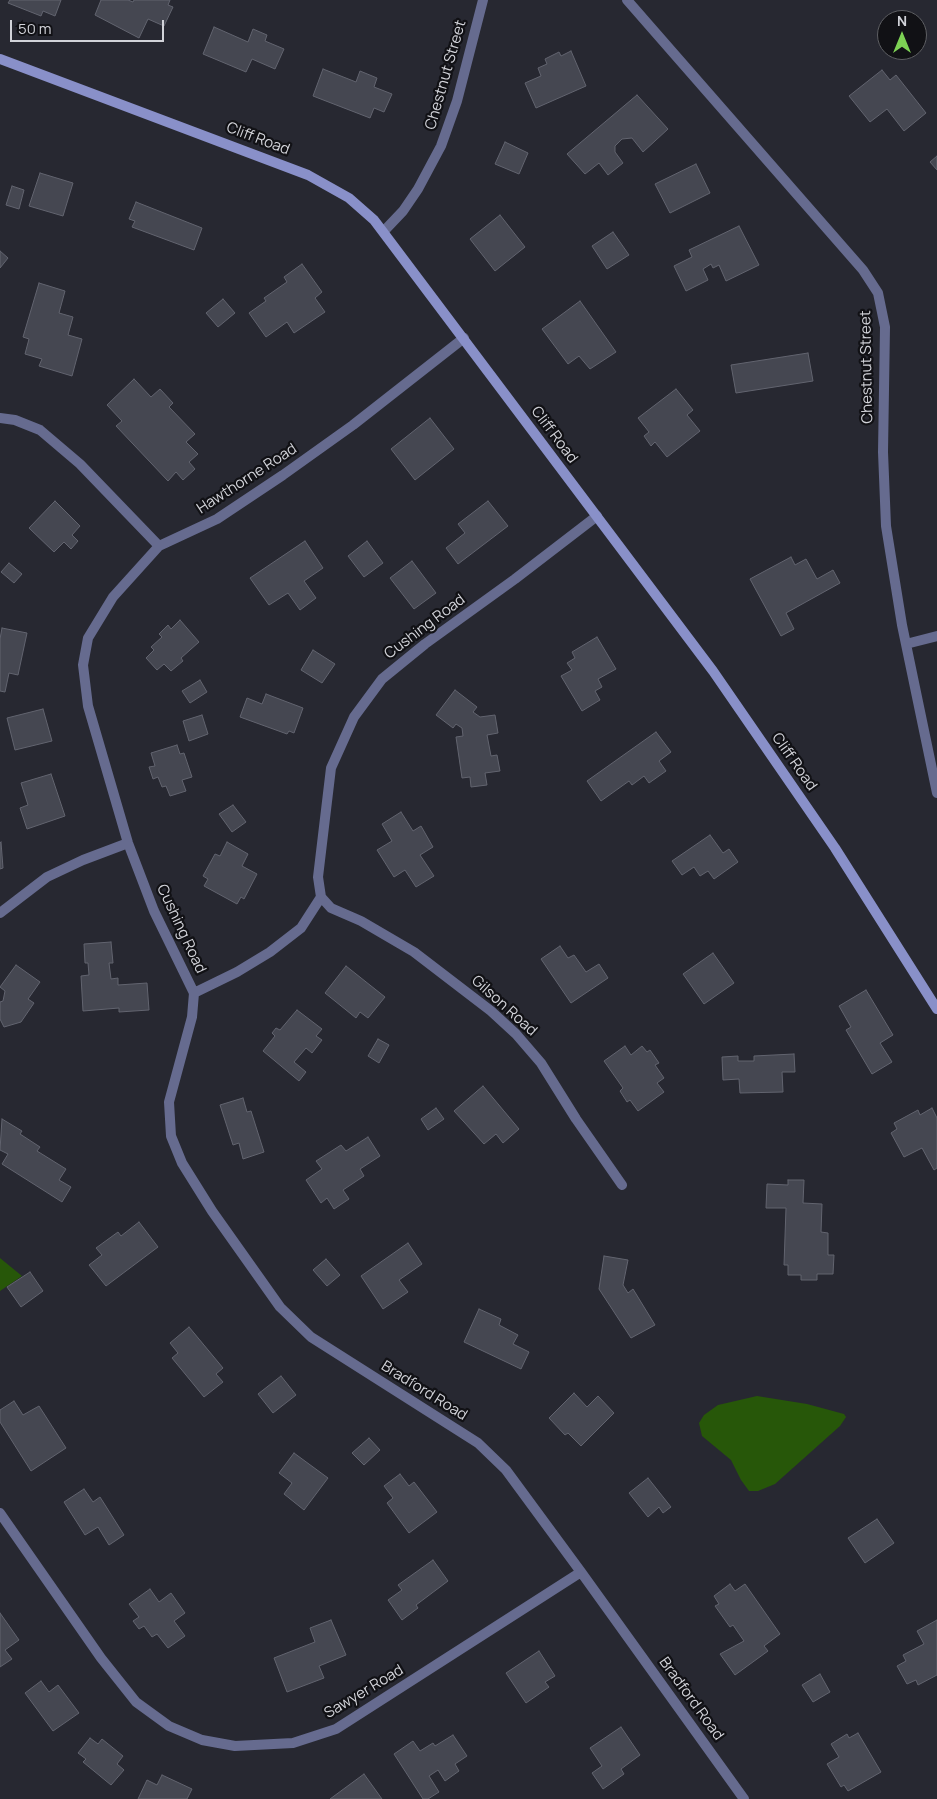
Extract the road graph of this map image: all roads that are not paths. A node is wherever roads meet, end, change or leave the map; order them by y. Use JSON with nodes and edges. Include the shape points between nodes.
{"nodes":[{"id":1,"x":483,"y":0,"type":"edge"},
{"id":2,"x":627,"y":0,"type":"edge"},
{"id":3,"x":0,"y":59,"type":"edge"},
{"id":4,"x":384,"y":231,"type":"junction"},
{"id":5,"x":464,"y":338,"type":"junction"},
{"id":6,"x":0,"y":418,"type":"edge"},
{"id":7,"x":597,"y":516,"type":"junction"},
{"id":8,"x":159,"y":546,"type":"junction"},
{"id":9,"x":937,"y":636,"type":"edge"},
{"id":10,"x":906,"y":644,"type":"junction"},
{"id":11,"x":937,"y":793,"type":"edge"},
{"id":12,"x":128,"y":843,"type":"junction"},
{"id":13,"x":321,"y":897,"type":"junction"},
{"id":14,"x":0,"y":913,"type":"edge"},
{"id":15,"x":194,"y":993,"type":"junction"},
{"id":16,"x":937,"y":1009,"type":"edge"},
{"id":17,"x":622,"y":1185,"type":"dead end"},
{"id":18,"x":0,"y":1513,"type":"edge"},
{"id":19,"x":581,"y":1572,"type":"junction"},
{"id":20,"x":744,"y":1799,"type":"edge"}],
"edges":[{"from":1,"to":4,"type":"street","name":"Chestnut Street","via":[[457,102],[441,146],[418,190]]},
{"from":2,"to":10,"type":"street","name":"Chestnut Street","via":[[850,254],[878,294],[885,327],[885,510]]},
{"from":3,"to":4,"type":"street","name":"Cliff Road","via":[[308,175],[358,205]]},
{"from":4,"to":5,"type":"street","name":"Cliff Road"},
{"from":5,"to":7,"type":"street","name":"Cliff Road"},
{"from":5,"to":8,"type":"street","name":"Hawthorne Road","via":[[353,425],[275,480],[217,519]]},
{"from":6,"to":8,"type":"street","via":[[40,430],[80,464]]},
{"from":7,"to":13,"type":"street","name":"Cushing Road","via":[[382,679],[354,717],[331,768],[318,877]]},
{"from":7,"to":16,"type":"street","name":"Cliff Road","via":[[713,671],[787,778]]},
{"from":8,"to":12,"type":"street","name":"Cushing Road","via":[[113,597],[88,638],[83,666],[88,706]]},
{"from":9,"to":10,"type":"street"},
{"from":10,"to":11,"type":"street","name":"Chestnut Street"},
{"from":12,"to":14,"type":"street","via":[[48,877]]},
{"from":12,"to":15,"type":"street","name":"Cushing Road","via":[[154,911]]},
{"from":13,"to":15,"type":"street","name":"Cushing Road","via":[[300,928],[270,952]]},
{"from":13,"to":17,"type":"street","name":"Gilson Road","via":[[331,908],[361,921],[414,952],[516,1034],[542,1063]]},
{"from":15,"to":19,"type":"street","name":"Bradford Road","via":[[192,1017],[169,1102],[172,1136],[182,1163],[212,1211],[280,1307],[311,1337],[478,1443],[506,1470]]},
{"from":18,"to":19,"type":"street","name":"Sawyer Road","via":[[101,1658],[136,1702],[169,1726],[202,1740],[235,1746],[293,1743],[336,1729]]},
{"from":19,"to":20,"type":"street","name":"Bradford Road"}]}
